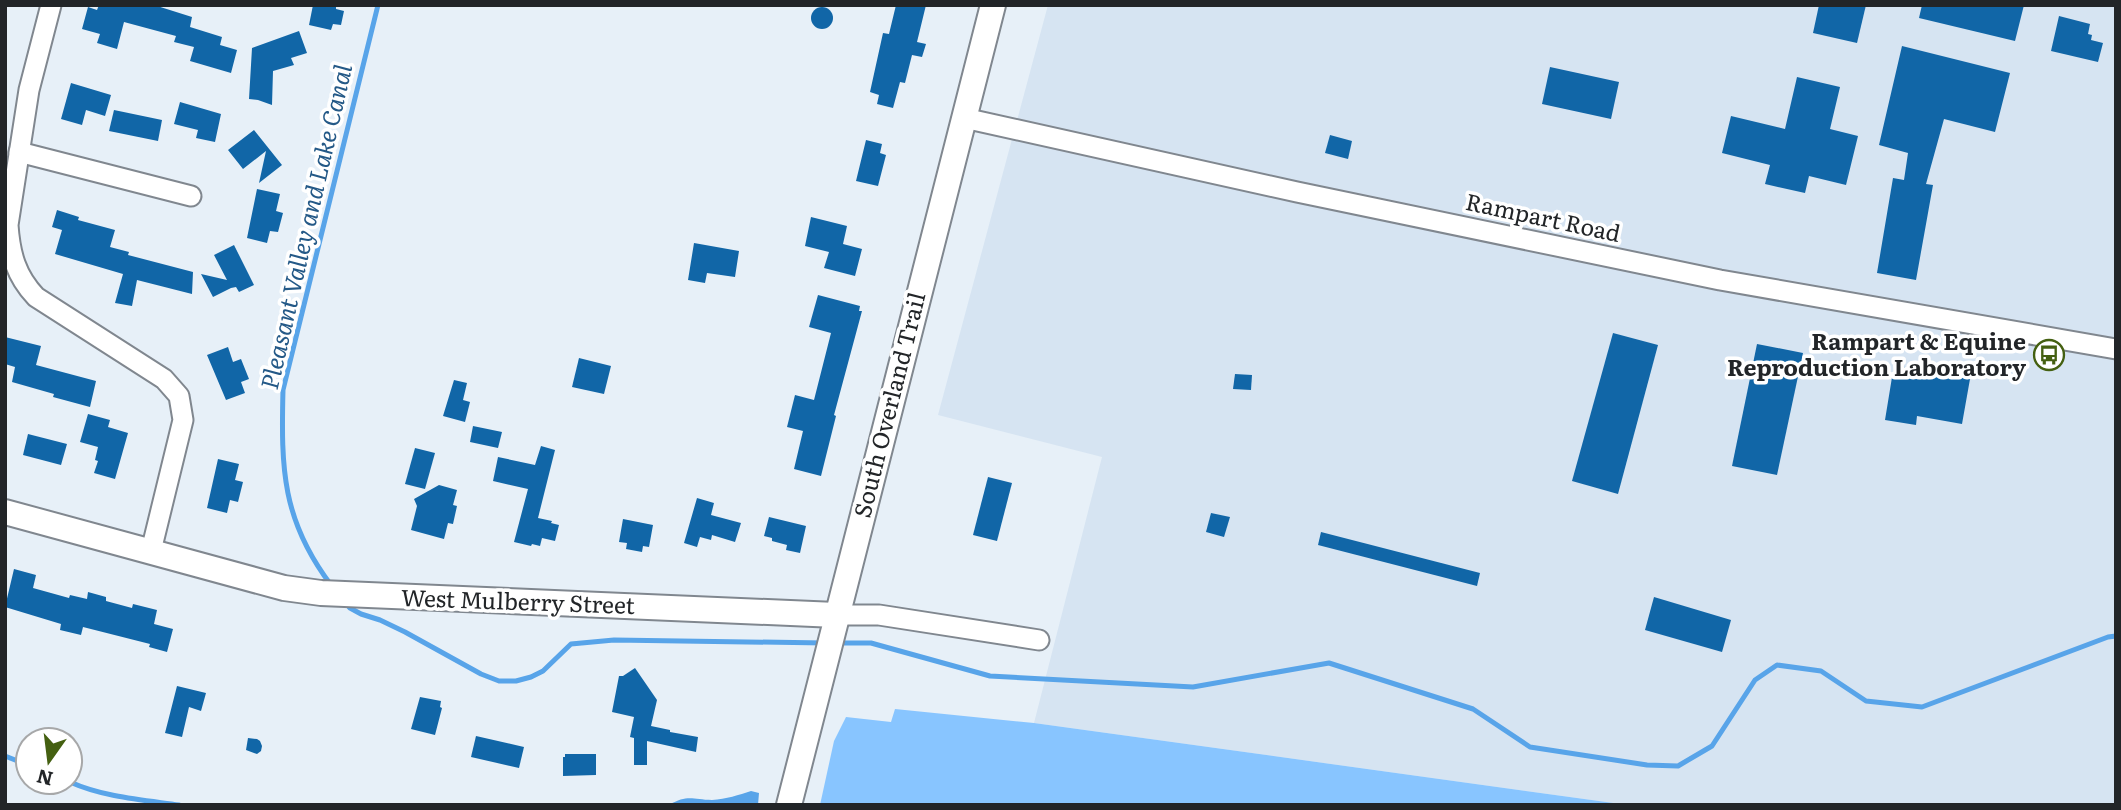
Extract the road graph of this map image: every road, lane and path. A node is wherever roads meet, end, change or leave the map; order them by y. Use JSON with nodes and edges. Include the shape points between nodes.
{"nodes":[{"id":1,"x":51,"y":5,"type":"edge"},
{"id":2,"x":993,"y":5,"type":"edge"},
{"id":3,"x":964,"y":118,"type":"junction"},
{"id":4,"x":19,"y":152,"type":"junction"},
{"id":5,"x":191,"y":195,"type":"dead end"},
{"id":6,"x":2116,"y":349,"type":"edge"},
{"id":7,"x":5,"y":512,"type":"edge"},
{"id":8,"x":151,"y":551,"type":"junction"},
{"id":9,"x":831,"y":634,"type":"junction"},
{"id":10,"x":1039,"y":640,"type":"dead end"},
{"id":11,"x":789,"y":805,"type":"edge"}],
"edges":[{"from":1,"to":4,"type":"street"},
{"from":2,"to":3,"type":"main road","name":"South Overland Trail"},
{"from":3,"to":6,"type":"street","name":"Rampart Road","via":[[1720,280]]},
{"from":3,"to":9,"type":"main road","name":"South Overland Trail"},
{"from":4,"to":5,"type":"street"},
{"from":4,"to":8,"type":"street","via":[[8,225],[12,257],[21,278],[45,304],[164,379],[182,404],[183,420]]},
{"from":7,"to":8,"type":"main road","name":"West Mulberry Street"},
{"from":8,"to":9,"type":"main road","name":"West Mulberry Street","via":[[284,588],[331,594]]},
{"from":9,"to":10,"type":"street","name":"West Mulberry Street","via":[[879,615]]},
{"from":9,"to":11,"type":"main road","name":"South Overland Trail"}]}
